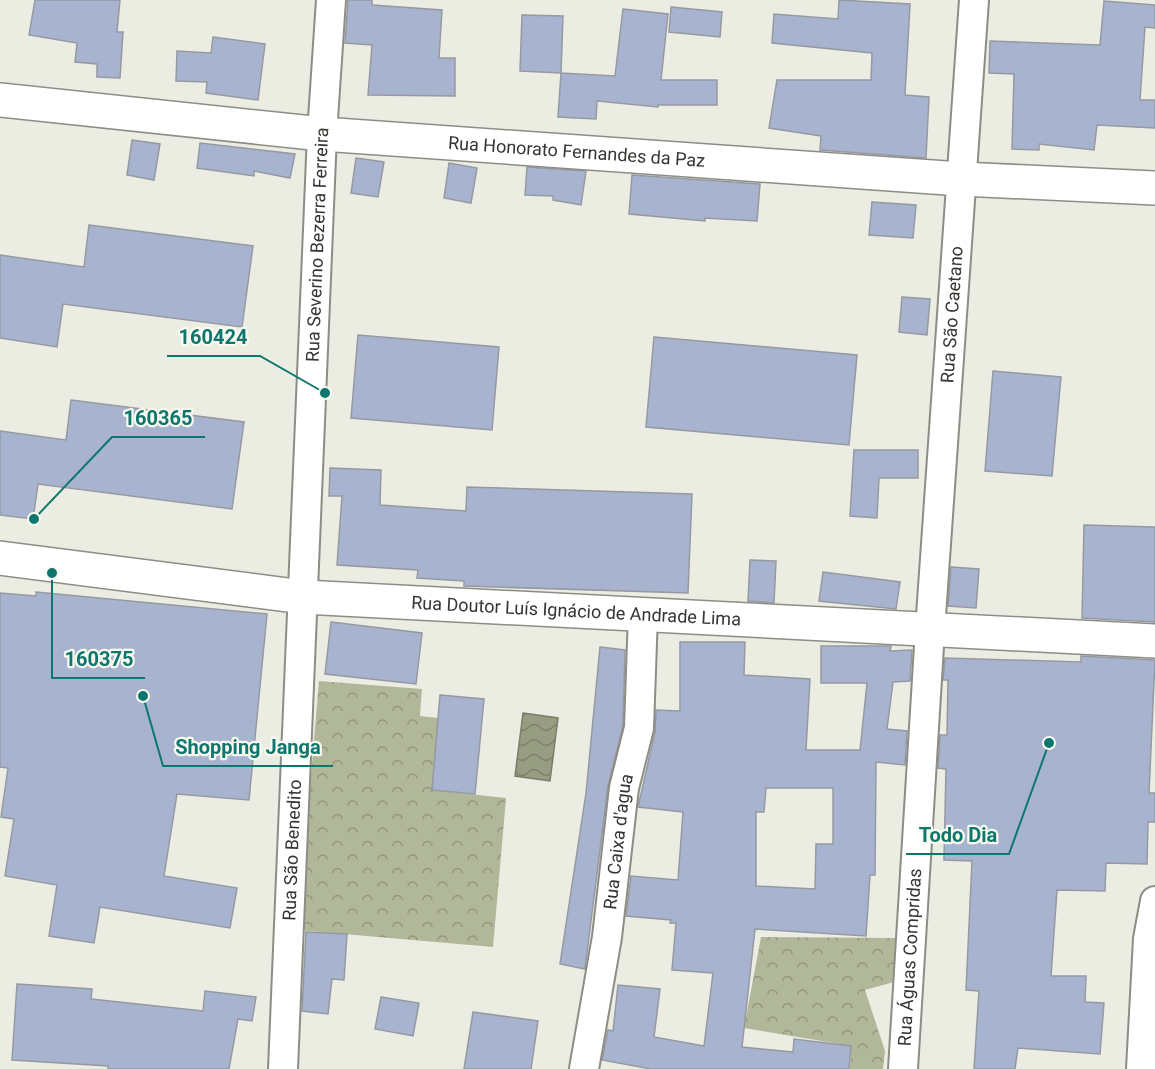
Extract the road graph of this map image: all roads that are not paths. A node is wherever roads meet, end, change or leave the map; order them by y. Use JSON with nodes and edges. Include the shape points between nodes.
{"nodes":[{"id":1,"x":331,"y":0,"type":"edge"},
{"id":2,"x":974,"y":0,"type":"edge"},
{"id":3,"x":0,"y":100,"type":"edge"},
{"id":4,"x":322,"y":134,"type":"junction"},
{"id":5,"x":961,"y":179,"type":"junction"},
{"id":6,"x":1155,"y":188,"type":"edge"},
{"id":7,"x":0,"y":558,"type":"edge"},
{"id":8,"x":303,"y":597,"type":"junction"},
{"id":9,"x":643,"y":614,"type":"junction"},
{"id":10,"x":930,"y":630,"type":"junction"},
{"id":11,"x":1155,"y":641,"type":"edge"},
{"id":12,"x":1155,"y":901,"type":"edge"},
{"id":13,"x":283,"y":1069,"type":"edge"},
{"id":14,"x":584,"y":1069,"type":"edge"},
{"id":15,"x":903,"y":1069,"type":"edge"},
{"id":16,"x":1141,"y":1069,"type":"edge"}],
"edges":[{"from":1,"to":4,"type":"street","name":"Rua Severino Bezerra Ferreira"},
{"from":2,"to":5,"type":"street","name":"Rua São Caetano"},
{"from":3,"to":4,"type":"main road","name":"Rua Honorato Fernandes da Paz"},
{"from":4,"to":5,"type":"main road","name":"Rua Honorato Fernandes da Paz"},
{"from":4,"to":8,"type":"street","name":"Rua Severino Bezerra Ferreira"},
{"from":5,"to":6,"type":"main road","name":"Rua Honorato Fernandes da Paz"},
{"from":5,"to":10,"type":"street","name":"Rua São Caetano"},
{"from":7,"to":8,"type":"main road","name":"Rua Doutor Luís Ignácio de Andrade Lima"},
{"from":8,"to":9,"type":"main road","name":"Rua Doutor Luís Ignácio de Andrade Lima"},
{"from":8,"to":13,"type":"street","name":"Rua São Benedito"},
{"from":9,"to":10,"type":"main road","name":"Rua Doutor Luís Ignácio de Andrade Lima"},
{"from":9,"to":14,"type":"street","name":"Rua Caixa d'agua","via":[[639,728],[624,788],[607,937]]},
{"from":10,"to":11,"type":"main road","name":"Rua Doutor Luís Ignácio de Andrade Lima"},
{"from":10,"to":15,"type":"street","name":"Rua Águas Compridas"},
{"from":12,"to":16,"type":"street","via":[[1148,939]]}]}
